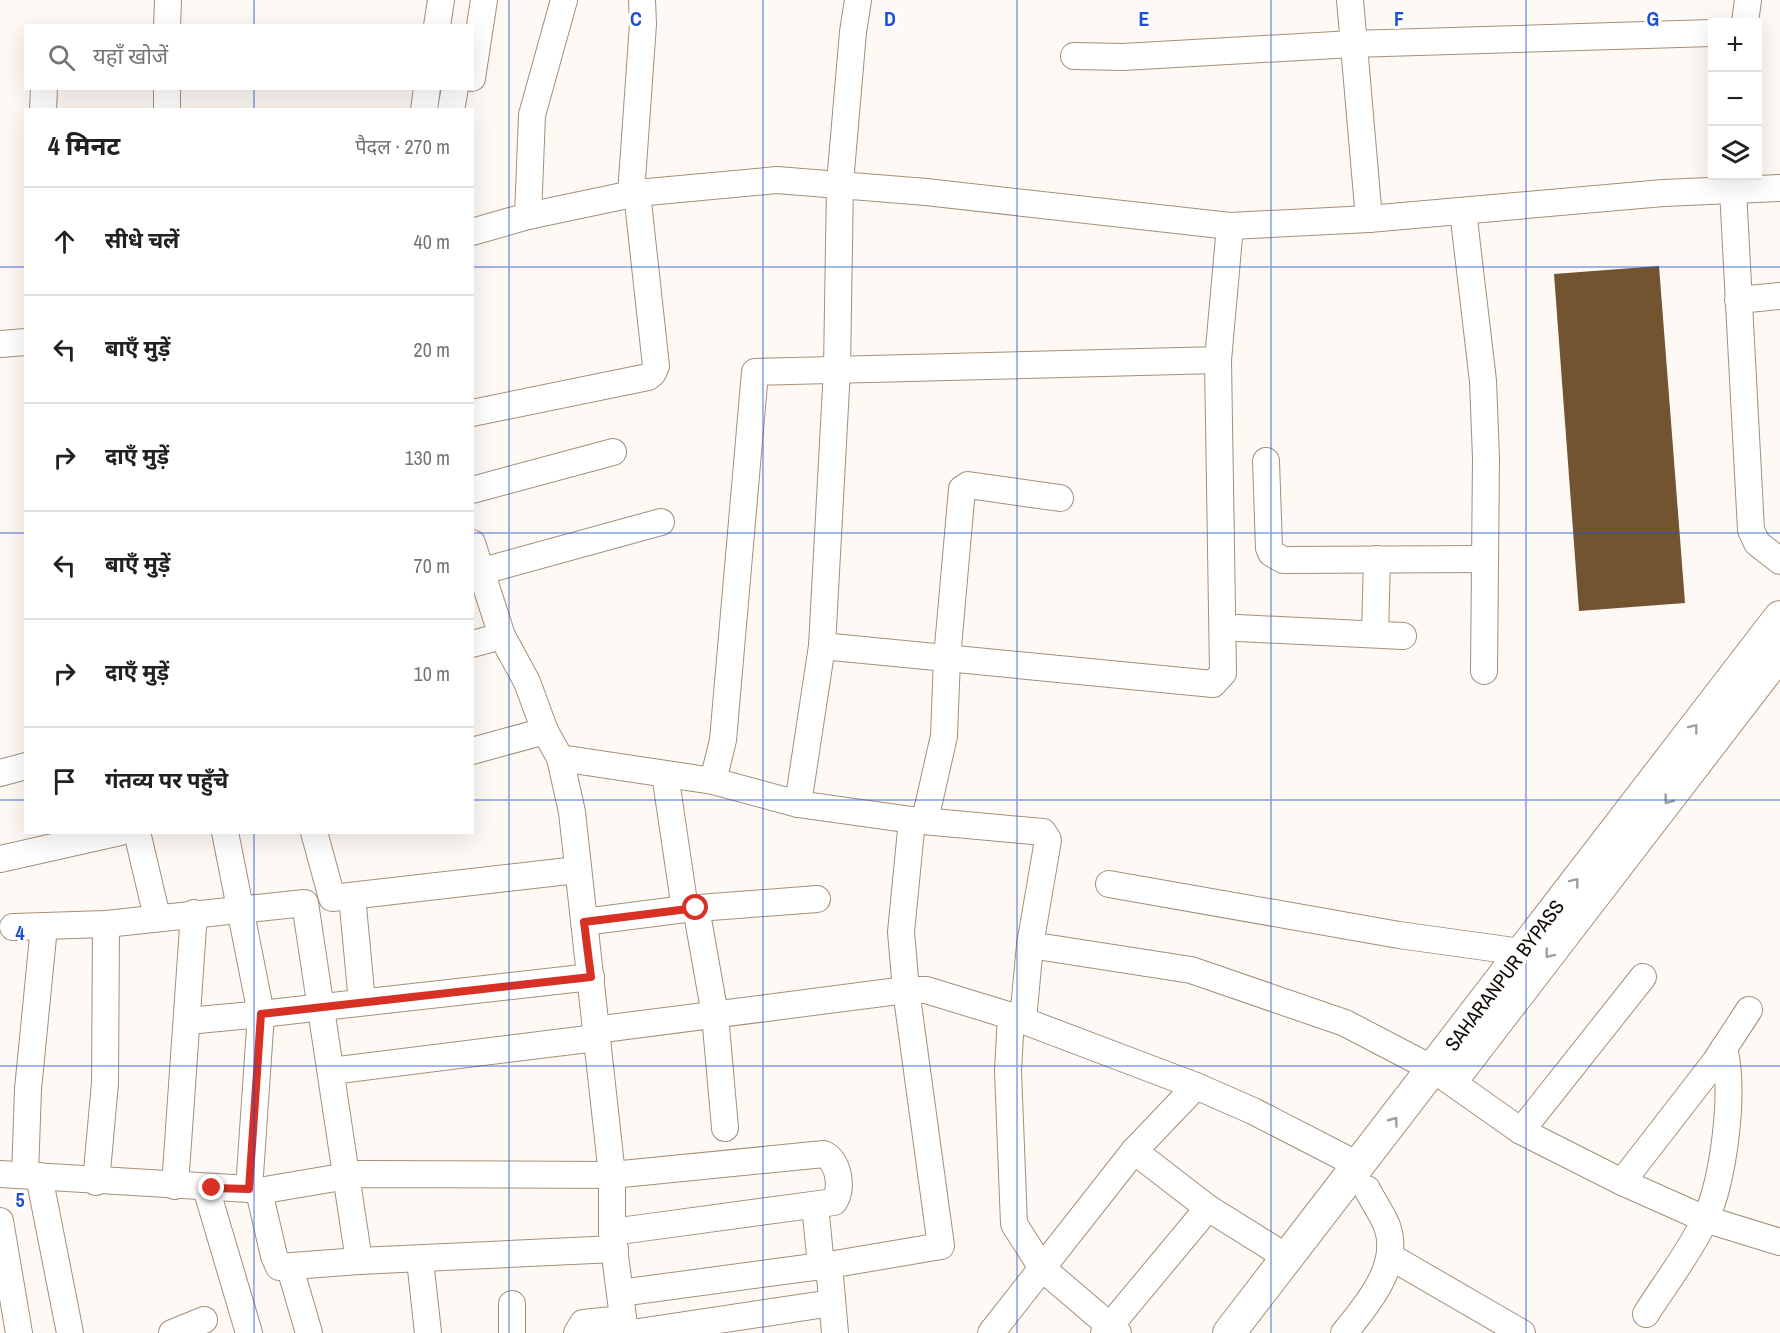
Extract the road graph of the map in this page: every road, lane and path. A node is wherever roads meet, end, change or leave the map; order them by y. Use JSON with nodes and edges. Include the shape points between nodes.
{"nodes":[{"id":1,"x":168,"y":0,"type":"edge"},
{"id":2,"x":441,"y":0,"type":"edge"},
{"id":3,"x":469,"y":0,"type":"edge"},
{"id":4,"x":484,"y":0,"type":"edge"},
{"id":5,"x":564,"y":0,"type":"edge"},
{"id":6,"x":642,"y":0,"type":"edge"},
{"id":7,"x":858,"y":0,"type":"edge"},
{"id":8,"x":1350,"y":0,"type":"edge"},
{"id":9,"x":1748,"y":0,"type":"edge"},
{"id":10,"x":1746,"y":18,"type":"edge"},
{"id":11,"x":167,"y":24,"type":"edge"},
{"id":12,"x":437,"y":24,"type":"edge"},
{"id":13,"x":466,"y":24,"type":"edge"},
{"id":14,"x":1708,"y":33,"type":"edge"},
{"id":15,"x":1352,"y":44,"type":"junction"},
{"id":16,"x":1074,"y":56,"type":"dead end"},
{"id":17,"x":474,"y":65,"type":"edge"},
{"id":18,"x":44,"y":90,"type":"edge"},
{"id":19,"x":167,"y":90,"type":"edge"},
{"id":20,"x":427,"y":90,"type":"edge"},
{"id":21,"x":455,"y":90,"type":"edge"},
{"id":22,"x":471,"y":90,"type":"edge"},
{"id":23,"x":43,"y":108,"type":"edge"},
{"id":24,"x":167,"y":108,"type":"edge"},
{"id":25,"x":424,"y":108,"type":"edge"},
{"id":26,"x":451,"y":108,"type":"edge"},
{"id":27,"x":468,"y":108,"type":"edge"},
{"id":28,"x":840,"y":183,"type":"junction"},
{"id":29,"x":1780,"y":188,"type":"edge"},
{"id":30,"x":1734,"y":190,"type":"junction"},
{"id":31,"x":634,"y":194,"type":"junction"},
{"id":32,"x":1462,"y":211,"type":"junction"},
{"id":33,"x":528,"y":216,"type":"junction"},
{"id":34,"x":1369,"y":219,"type":"junction"},
{"id":35,"x":1230,"y":226,"type":"junction"},
{"id":36,"x":474,"y":231,"type":"edge"},
{"id":37,"x":1780,"y":296,"type":"edge"},
{"id":38,"x":1738,"y":300,"type":"junction"},
{"id":39,"x":24,"y":342,"type":"edge"},
{"id":40,"x":0,"y":344,"type":"edge"},
{"id":41,"x":1218,"y":360,"type":"junction"},
{"id":42,"x":837,"y":369,"type":"junction"},
{"id":43,"x":474,"y":413,"type":"edge"},
{"id":44,"x":613,"y":452,"type":"dead end"},
{"id":45,"x":1266,"y":461,"type":"dead end"},
{"id":46,"x":474,"y":489,"type":"edge"},
{"id":47,"x":1060,"y":498,"type":"dead end"},
{"id":48,"x":661,"y":522,"type":"dead end"},
{"id":49,"x":474,"y":555,"type":"edge"},
{"id":50,"x":1484,"y":559,"type":"junction"},
{"id":51,"x":1377,"y":560,"type":"junction"},
{"id":52,"x":1780,"y":561,"type":"edge"},
{"id":53,"x":477,"y":573,"type":"edge"},
{"id":54,"x":1780,"y":617,"type":"edge"},
{"id":55,"x":1238,"y":628,"type":"dead end"},
{"id":56,"x":1375,"y":634,"type":"junction"},
{"id":57,"x":502,"y":636,"type":"junction"},
{"id":58,"x":1403,"y":636,"type":"dead end"},
{"id":59,"x":474,"y":643,"type":"edge"},
{"id":60,"x":822,"y":646,"type":"junction"},
{"id":61,"x":1780,"y":653,"type":"edge"},
{"id":62,"x":947,"y":658,"type":"junction"},
{"id":63,"x":1484,"y":671,"type":"dead end"},
{"id":64,"x":545,"y":731,"type":"junction"},
{"id":65,"x":474,"y":750,"type":"edge"},
{"id":66,"x":560,"y":758,"type":"junction"},
{"id":67,"x":24,"y":767,"type":"edge"},
{"id":68,"x":0,"y":773,"type":"edge"},
{"id":69,"x":665,"y":774,"type":"junction"},
{"id":70,"x":713,"y":782,"type":"junction"},
{"id":71,"x":798,"y":804,"type":"junction"},
{"id":72,"x":919,"y":820,"type":"junction"},
{"id":73,"x":111,"y":834,"type":"edge"},
{"id":74,"x":137,"y":834,"type":"edge"},
{"id":75,"x":225,"y":834,"type":"edge"},
{"id":76,"x":315,"y":834,"type":"edge"},
{"id":77,"x":0,"y":860,"type":"edge"},
{"id":78,"x":577,"y":870,"type":"junction"},
{"id":79,"x":1109,"y":884,"type":"dead end"},
{"id":80,"x":342,"y":897,"type":"junction"},
{"id":81,"x":817,"y":899,"type":"dead end"},
{"id":82,"x":305,"y":903,"type":"junction"},
{"id":83,"x":691,"y":909,"type":"junction"},
{"id":84,"x":240,"y":910,"type":"junction"},
{"id":85,"x":194,"y":914,"type":"junction"},
{"id":86,"x":157,"y":917,"type":"junction"},
{"id":87,"x":584,"y":922,"type":"junction"},
{"id":88,"x":106,"y":924,"type":"junction"},
{"id":89,"x":13,"y":927,"type":"dead end"},
{"id":90,"x":44,"y":927,"type":"junction"},
{"id":91,"x":1030,"y":945,"type":"junction"},
{"id":92,"x":1521,"y":952,"type":"junction"},
{"id":93,"x":591,"y":977,"type":"junction"},
{"id":94,"x":1643,"y":977,"type":"dead end"},
{"id":95,"x":906,"y":990,"type":"junction"},
{"id":96,"x":362,"y":1002,"type":"junction"},
{"id":97,"x":322,"y":1006,"type":"junction"},
{"id":98,"x":1749,"y":1010,"type":"dead end"},
{"id":99,"x":261,"y":1014,"type":"junction"},
{"id":100,"x":715,"y":1015,"type":"junction"},
{"id":101,"x":1017,"y":1018,"type":"junction"},
{"id":102,"x":188,"y":1021,"type":"junction"},
{"id":103,"x":595,"y":1034,"type":"junction"},
{"id":104,"x":1724,"y":1048,"type":"junction"},
{"id":105,"x":332,"y":1071,"type":"junction"},
{"id":106,"x":1441,"y":1076,"type":"junction"},
{"id":107,"x":1196,"y":1086,"type":"junction"},
{"id":108,"x":725,"y":1128,"type":"dead end"},
{"id":109,"x":1521,"y":1131,"type":"junction"},
{"id":110,"x":1134,"y":1151,"type":"junction"},
{"id":111,"x":21,"y":1175,"type":"edge"},
{"id":112,"x":346,"y":1175,"type":"junction"},
{"id":113,"x":612,"y":1175,"type":"junction"},
{"id":114,"x":1363,"y":1178,"type":"junction"},
{"id":115,"x":96,"y":1182,"type":"junction"},
{"id":116,"x":1622,"y":1182,"type":"junction"},
{"id":117,"x":175,"y":1186,"type":"junction"},
{"id":118,"x":206,"y":1188,"type":"junction"},
{"id":119,"x":254,"y":1190,"type":"junction"},
{"id":120,"x":815,"y":1205,"type":"junction"},
{"id":121,"x":1208,"y":1208,"type":"junction"},
{"id":122,"x":1706,"y":1219,"type":"junction"},
{"id":123,"x":0,"y":1221,"type":"edge"},
{"id":124,"x":614,"y":1240,"type":"junction"},
{"id":125,"x":1780,"y":1242,"type":"edge"},
{"id":126,"x":1391,"y":1257,"type":"junction"},
{"id":127,"x":1288,"y":1258,"type":"junction"},
{"id":128,"x":420,"y":1260,"type":"junction"},
{"id":129,"x":359,"y":1261,"type":"junction"},
{"id":130,"x":825,"y":1265,"type":"junction"},
{"id":131,"x":290,"y":1268,"type":"junction"},
{"id":132,"x":1042,"y":1269,"type":"junction"},
{"id":133,"x":620,"y":1293,"type":"junction"},
{"id":134,"x":832,"y":1303,"type":"junction"},
{"id":135,"x":512,"y":1304,"type":"dead end"},
{"id":136,"x":1646,"y":1314,"type":"dead end"},
{"id":137,"x":204,"y":1320,"type":"dead end"},
{"id":138,"x":627,"y":1328,"type":"edge"},
{"id":139,"x":1110,"y":1331,"type":"edge"},
{"id":140,"x":19,"y":1333,"type":"edge"},
{"id":141,"x":70,"y":1333,"type":"edge"},
{"id":142,"x":172,"y":1333,"type":"edge"},
{"id":143,"x":249,"y":1333,"type":"edge"},
{"id":144,"x":309,"y":1333,"type":"edge"},
{"id":145,"x":428,"y":1333,"type":"edge"},
{"id":146,"x":512,"y":1333,"type":"edge"},
{"id":147,"x":577,"y":1333,"type":"edge"},
{"id":148,"x":836,"y":1333,"type":"edge"},
{"id":149,"x":991,"y":1333,"type":"edge"},
{"id":150,"x":1229,"y":1333,"type":"edge"},
{"id":151,"x":1255,"y":1333,"type":"edge"},
{"id":152,"x":1344,"y":1333,"type":"edge"},
{"id":153,"x":1522,"y":1333,"type":"edge"}],
"edges":[{"from":1,"to":11,"type":"street"},
{"from":2,"to":12,"type":"street"},
{"from":3,"to":13,"type":"street"},
{"from":4,"to":17,"type":"street"},
{"from":5,"to":33,"type":"street","via":[[532,115]]},
{"from":6,"to":31,"type":"street"},
{"from":7,"to":28,"type":"street"},
{"from":8,"to":15,"type":"street"},
{"from":9,"to":10,"type":"street"},
{"from":14,"to":15,"type":"street"},
{"from":15,"to":16,"type":"street","via":[[1124,57]]},
{"from":15,"to":34,"type":"street"},
{"from":18,"to":23,"type":"street"},
{"from":19,"to":24,"type":"street"},
{"from":20,"to":25,"type":"street"},
{"from":21,"to":26,"type":"street"},
{"from":22,"to":27,"type":"street"},
{"from":28,"to":31,"type":"street","via":[[777,180]]},
{"from":28,"to":35,"type":"street"},
{"from":28,"to":42,"type":"street"},
{"from":29,"to":30,"type":"street"},
{"from":30,"to":32,"type":"street"},
{"from":30,"to":38,"type":"street"},
{"from":31,"to":33,"type":"street"},
{"from":31,"to":43,"type":"street","via":[[656,366],[653,373]]},
{"from":32,"to":34,"type":"street"},
{"from":32,"to":50,"type":"street","via":[[1483,381]]},
{"from":33,"to":36,"type":"street"},
{"from":34,"to":35,"type":"street"},
{"from":35,"to":41,"type":"street"},
{"from":37,"to":38,"type":"street"},
{"from":38,"to":52,"type":"street","via":[[1751,530],[1757,543]]},
{"from":39,"to":40,"type":"street"},
{"from":41,"to":42,"type":"street"},
{"from":41,"to":62,"type":"street","via":[[1223,673],[1219,680],[1213,684]]},
{"from":42,"to":60,"type":"street"},
{"from":42,"to":70,"type":"street","via":[[758,370],[753,375],[749,462],[723,740]]},
{"from":44,"to":46,"type":"street"},
{"from":45,"to":51,"type":"street","via":[[1271,553],[1283,560]]},
{"from":47,"to":62,"type":"street","via":[[968,485],[962,489]]},
{"from":48,"to":53,"type":"street"},
{"from":49,"to":53,"type":"street"},
{"from":50,"to":51,"type":"street"},
{"from":50,"to":63,"type":"street"},
{"from":51,"to":56,"type":"street"},
{"from":53,"to":57,"type":"street"},
{"from":92,"to":54,"type":"main road","name":"SAHARANPUR BYPASS","one_way":true},
{"from":55,"to":56,"type":"street"},
{"from":56,"to":58,"type":"street"},
{"from":57,"to":59,"type":"street"},
{"from":57,"to":64,"type":"street","via":[[527,682]]},
{"from":60,"to":62,"type":"street"},
{"from":60,"to":71,"type":"street"},
{"from":61,"to":106,"type":"main road","one_way":true},
{"from":62,"to":72,"type":"street","via":[[944,736]]},
{"from":64,"to":65,"type":"street"},
{"from":64,"to":66,"type":"street"},
{"from":66,"to":69,"type":"street"},
{"from":66,"to":78,"type":"street","via":[[572,812]]},
{"from":67,"to":68,"type":"street"},
{"from":69,"to":70,"type":"street"},
{"from":69,"to":83,"type":"street"},
{"from":70,"to":71,"type":"street"},
{"from":71,"to":72,"type":"street"},
{"from":72,"to":91,"type":"street","via":[[1043,831],[1048,840]]},
{"from":72,"to":95,"type":"street","via":[[901,932]]},
{"from":73,"to":77,"type":"street"},
{"from":74,"to":86,"type":"street"},
{"from":75,"to":84,"type":"street"},
{"from":76,"to":80,"type":"street"},
{"from":78,"to":80,"type":"street"},
{"from":78,"to":87,"type":"street"},
{"from":79,"to":92,"type":"street","via":[[1399,935]]},
{"from":80,"to":82,"type":"street"},
{"from":80,"to":96,"type":"street"},
{"from":81,"to":83,"type":"street"},
{"from":82,"to":84,"type":"street"},
{"from":82,"to":97,"type":"street"},
{"from":83,"to":87,"type":"street"},
{"from":83,"to":100,"type":"street"},
{"from":84,"to":85,"type":"street"},
{"from":84,"to":99,"type":"street"},
{"from":85,"to":86,"type":"street"},
{"from":85,"to":102,"type":"street"},
{"from":86,"to":88,"type":"street"},
{"from":87,"to":93,"type":"street"},
{"from":88,"to":90,"type":"street"},
{"from":88,"to":115,"type":"street","via":[[105,1083]]},
{"from":89,"to":90,"type":"street"},
{"from":90,"to":111,"type":"street"},
{"from":91,"to":101,"type":"street"},
{"from":91,"to":106,"type":"street","via":[[1191,970],[1345,1023]]},
{"from":92,"to":106,"type":"main road","name":"SAHARANPUR BYPASS"},
{"from":93,"to":96,"type":"street"},
{"from":93,"to":103,"type":"street"},
{"from":94,"to":109,"type":"street"},
{"from":95,"to":100,"type":"street"},
{"from":95,"to":101,"type":"street","via":[[926,990]]},
{"from":95,"to":130,"type":"street","via":[[941,1246]]},
{"from":96,"to":97,"type":"street"},
{"from":97,"to":99,"type":"street"},
{"from":97,"to":105,"type":"street"},
{"from":98,"to":104,"type":"street"},
{"from":99,"to":102,"type":"street"},
{"from":99,"to":119,"type":"street"},
{"from":100,"to":103,"type":"street"},
{"from":100,"to":108,"type":"street"},
{"from":101,"to":107,"type":"street"},
{"from":101,"to":132,"type":"street","via":[[1008,1071],[1012,1217],[1017,1233]]},
{"from":102,"to":117,"type":"street"},
{"from":103,"to":105,"type":"street"},
{"from":103,"to":113,"type":"street"},
{"from":104,"to":116,"type":"street"},
{"from":104,"to":122,"type":"street","via":[[1729,1084],[1723,1159]]},
{"from":105,"to":112,"type":"street"},
{"from":106,"to":109,"type":"street"},
{"from":106,"to":114,"type":"main road","name":"SAHARANPUR BYPASS"},
{"from":107,"to":110,"type":"street"},
{"from":107,"to":114,"type":"street","via":[[1253,1111]]},
{"from":109,"to":116,"type":"street"},
{"from":110,"to":121,"type":"street"},
{"from":110,"to":132,"type":"street"},
{"from":111,"to":115,"type":"street"},
{"from":111,"to":141,"type":"street"},
{"from":112,"to":113,"type":"street"},
{"from":112,"to":119,"type":"street"},
{"from":112,"to":129,"type":"street"},
{"from":113,"to":120,"type":"street","via":[[824,1154],[837,1170],[837,1198]]},
{"from":113,"to":124,"type":"street"},
{"from":114,"to":126,"type":"street","via":[[1387,1226]]},
{"from":114,"to":127,"type":"main road","name":"SAHARANPUR BYPASS"},
{"from":114,"to":151,"type":"main road"},
{"from":115,"to":117,"type":"street"},
{"from":116,"to":122,"type":"street"},
{"from":117,"to":118,"type":"street"},
{"from":118,"to":119,"type":"street"},
{"from":118,"to":143,"type":"street"},
{"from":119,"to":131,"type":"street","via":[[276,1264]]},
{"from":120,"to":124,"type":"street"},
{"from":120,"to":130,"type":"street"},
{"from":121,"to":127,"type":"street"},
{"from":121,"to":139,"type":"street"},
{"from":122,"to":125,"type":"street"},
{"from":122,"to":136,"type":"street"},
{"from":123,"to":140,"type":"street"},
{"from":124,"to":128,"type":"street"},
{"from":124,"to":133,"type":"street"},
{"from":126,"to":152,"type":"street","via":[[1378,1285]]},
{"from":126,"to":153,"type":"street"},
{"from":127,"to":150,"type":"main road","name":"SAHARANPUR BYPASS"},
{"from":128,"to":129,"type":"street"},
{"from":128,"to":145,"type":"street"},
{"from":129,"to":131,"type":"street"},
{"from":130,"to":133,"type":"street"},
{"from":130,"to":134,"type":"street"},
{"from":131,"to":144,"type":"street"},
{"from":132,"to":139,"type":"street"},
{"from":132,"to":149,"type":"street"},
{"from":133,"to":138,"type":"street"},
{"from":134,"to":138,"type":"street"},
{"from":134,"to":148,"type":"street"},
{"from":135,"to":146,"type":"street"},
{"from":137,"to":142,"type":"street"},
{"from":138,"to":147,"type":"street","via":[[583,1323]]}]}
